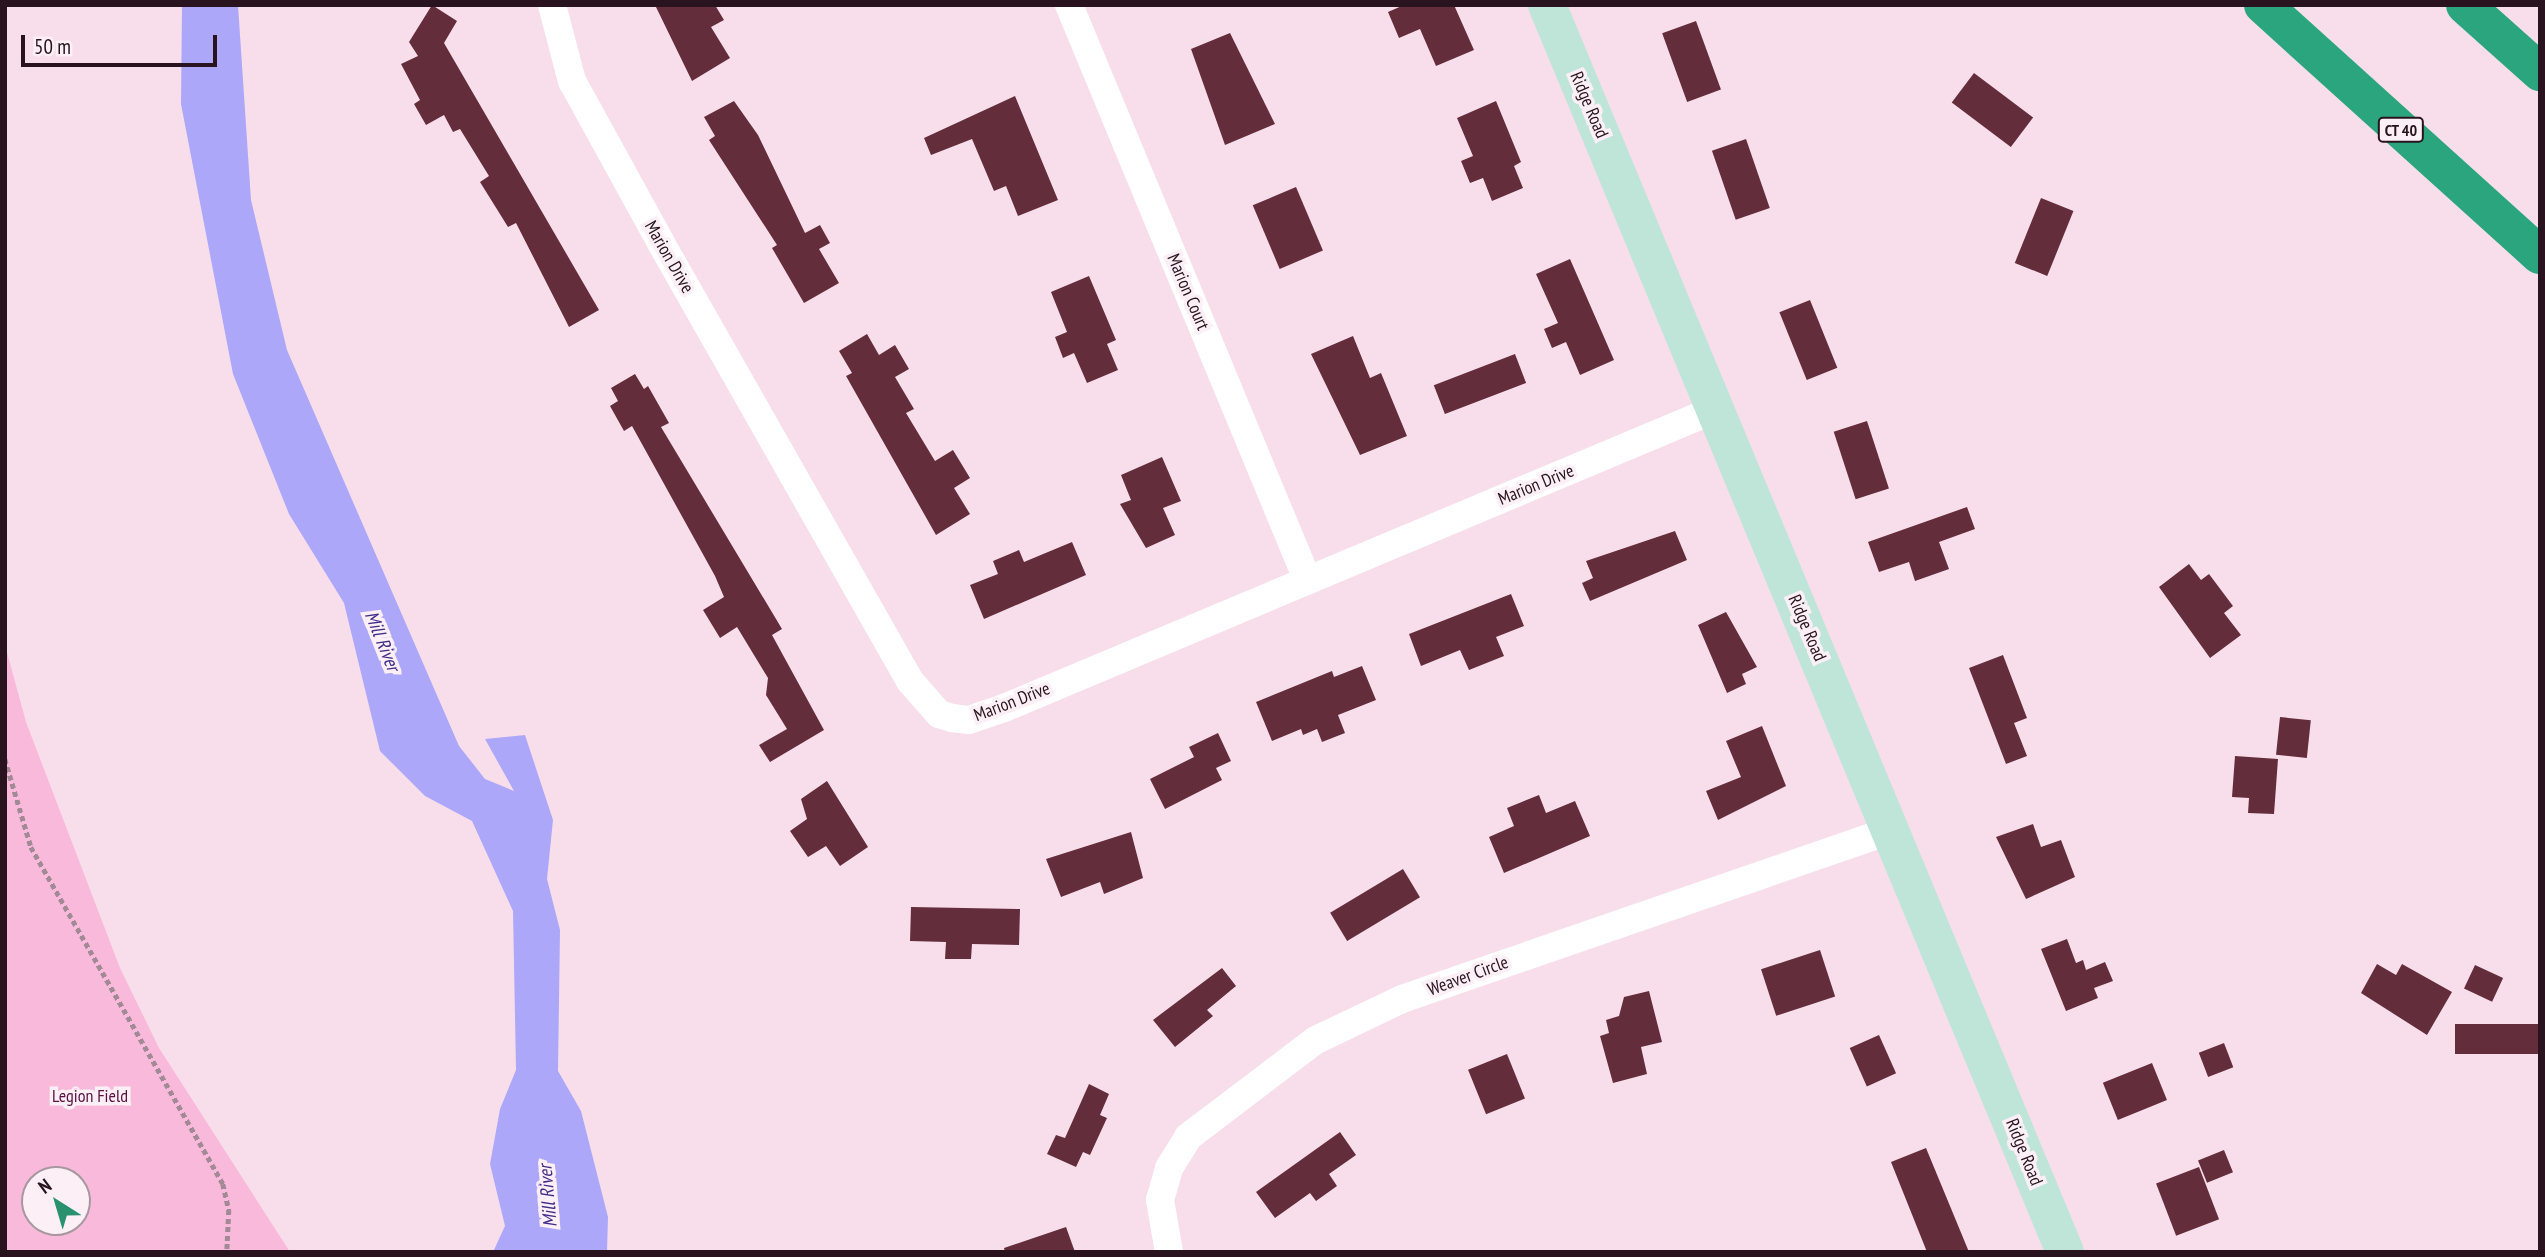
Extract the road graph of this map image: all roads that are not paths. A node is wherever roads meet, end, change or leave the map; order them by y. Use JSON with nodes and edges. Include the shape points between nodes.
{"nodes":[{"id":1,"x":552,"y":5,"type":"edge"},
{"id":2,"x":1069,"y":5,"type":"edge"},
{"id":3,"x":1547,"y":5,"type":"edge"},
{"id":4,"x":2263,"y":5,"type":"edge"},
{"id":5,"x":2465,"y":5,"type":"edge"},
{"id":6,"x":2540,"y":72,"type":"edge"},
{"id":7,"x":2540,"y":255,"type":"edge"},
{"id":8,"x":1716,"y":409,"type":"junction"},
{"id":9,"x":1307,"y":579,"type":"junction"},
{"id":10,"x":1892,"y":830,"type":"junction"},
{"id":11,"x":1169,"y":1252,"type":"edge"},
{"id":12,"x":2065,"y":1252,"type":"edge"}],
"edges":[{"from":1,"to":9,"type":"street","name":"Marion Drive","via":[[566,66],[592,118],[910,681],[939,713],[969,720],[1004,708]]},
{"from":2,"to":9,"type":"street","name":"Marion Court"},
{"from":3,"to":8,"type":"main road","name":"Ridge Road"},
{"from":4,"to":7,"type":"highway","number":"CT 40"},
{"from":5,"to":6,"type":"highway"},
{"from":8,"to":9,"type":"street","name":"Marion Drive"},
{"from":8,"to":10,"type":"main road","name":"Ridge Road"},
{"from":10,"to":11,"type":"street","name":"Weaver Circle","via":[[1402,999],[1316,1040],[1188,1137],[1169,1168],[1160,1200]]},
{"from":10,"to":12,"type":"main road","name":"Ridge Road"}]}
